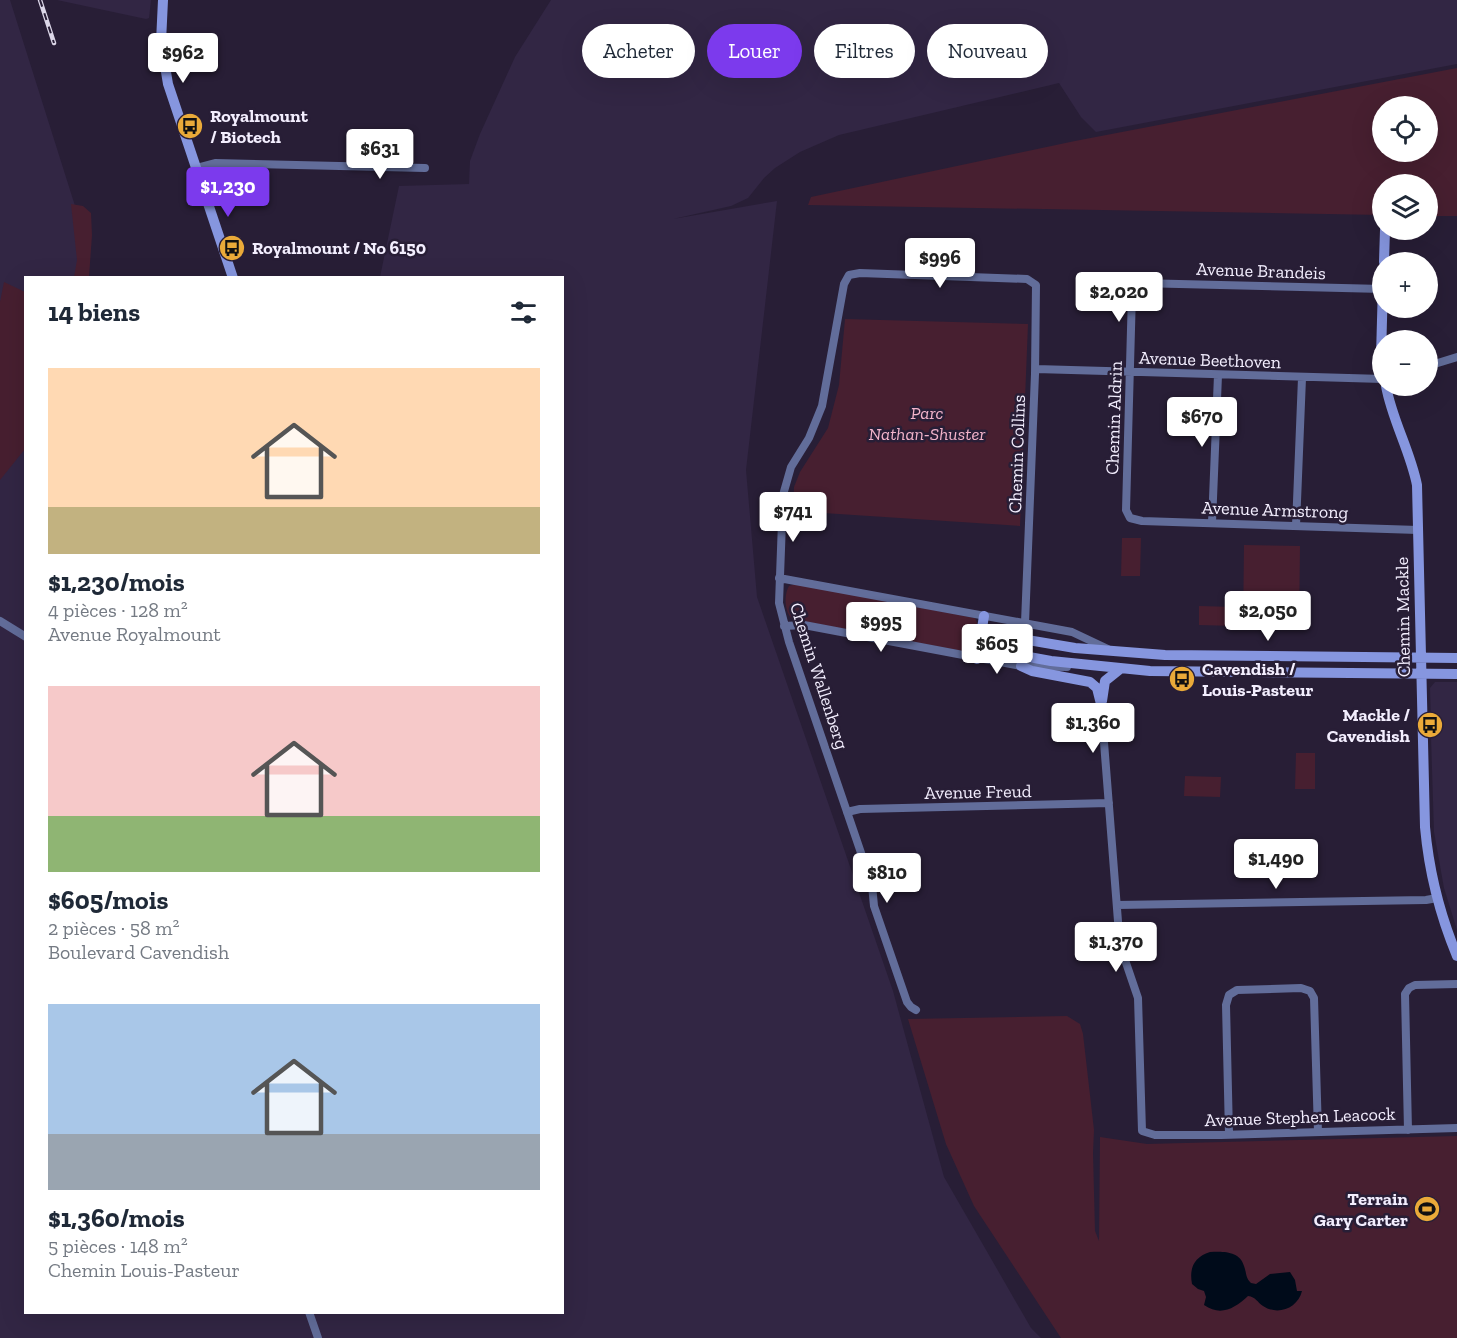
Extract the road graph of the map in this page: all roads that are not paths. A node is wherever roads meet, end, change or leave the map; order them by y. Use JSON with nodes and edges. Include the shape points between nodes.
{"nodes":[{"id":1,"x":163,"y":0,"type":"edge"},
{"id":2,"x":196,"y":168,"type":"junction"},
{"id":3,"x":425,"y":168,"type":"dead end"},
{"id":4,"x":232,"y":276,"type":"edge"},
{"id":5,"x":1138,"y":283,"type":"joint"},
{"id":6,"x":1036,"y":285,"type":"joint"},
{"id":7,"x":1372,"y":289,"type":"edge"},
{"id":8,"x":1457,"y":357,"type":"edge"},
{"id":9,"x":1438,"y":363,"type":"edge"},
{"id":10,"x":1035,"y":369,"type":"junction"},
{"id":11,"x":1131,"y":372,"type":"junction"},
{"id":12,"x":1218,"y":375,"type":"junction"},
{"id":13,"x":1302,"y":378,"type":"junction"},
{"id":14,"x":1372,"y":379,"type":"edge"},
{"id":15,"x":1389,"y":396,"type":"edge"},
{"id":16,"x":1130,"y":518,"type":"joint"},
{"id":17,"x":1212,"y":523,"type":"junction"},
{"id":18,"x":1296,"y":526,"type":"junction"},
{"id":19,"x":1418,"y":530,"type":"junction"},
{"id":20,"x":780,"y":578,"type":"junction"},
{"id":21,"x":984,"y":616,"type":"junction"},
{"id":22,"x":0,"y":621,"type":"edge"},
{"id":23,"x":1025,"y":623,"type":"junction"},
{"id":24,"x":784,"y":626,"type":"junction"},
{"id":25,"x":24,"y":636,"type":"edge"},
{"id":26,"x":979,"y":648,"type":"junction"},
{"id":27,"x":1113,"y":651,"type":"junction"},
{"id":28,"x":1421,"y":658,"type":"junction"},
{"id":29,"x":1457,"y":658,"type":"edge"},
{"id":30,"x":1098,"y":665,"type":"junction"},
{"id":31,"x":1021,"y":666,"type":"junction"},
{"id":32,"x":1120,"y":669,"type":"junction"},
{"id":33,"x":1421,"y":674,"type":"junction"},
{"id":34,"x":1457,"y":674,"type":"edge"},
{"id":35,"x":1101,"y":704,"type":"junction"},
{"id":36,"x":1109,"y":803,"type":"junction"},
{"id":37,"x":848,"y":812,"type":"junction"},
{"id":38,"x":1437,"y":898,"type":"junction"},
{"id":39,"x":1117,"y":905,"type":"junction"},
{"id":40,"x":1457,"y":956,"type":"edge"},
{"id":41,"x":1457,"y":984,"type":"edge"},
{"id":42,"x":916,"y":1010,"type":"dead end"},
{"id":43,"x":1457,"y":1128,"type":"edge"},
{"id":44,"x":1408,"y":1130,"type":"junction"},
{"id":45,"x":1318,"y":1132,"type":"junction"},
{"id":46,"x":1229,"y":1134,"type":"junction"},
{"id":47,"x":310,"y":1314,"type":"edge"},
{"id":48,"x":318,"y":1338,"type":"edge"}],
"edges":[{"from":1,"to":2,"type":"main road","via":[[164,68]]},
{"from":2,"to":3,"type":"street","via":[[215,163]]},
{"from":2,"to":4,"type":"main road"},
{"from":5,"to":7,"type":"street","name":"Avenue Brandeis"},
{"from":5,"to":11,"type":"street","name":"Chemin Aldrin","via":[[1132,293]]},
{"from":6,"to":10,"type":"street","name":"Chemin Collins"},
{"from":6,"to":20,"type":"street","name":"Chemin Wallenberg","via":[[1027,279],[849,275],[844,284],[822,406],[812,432],[790,467],[786,483]]},
{"from":8,"to":9,"type":"street"},
{"from":10,"to":11,"type":"street","name":"Avenue Beethoven"},
{"from":10,"to":23,"type":"street","name":"Chemin Collins"},
{"from":11,"to":12,"type":"street","name":"Avenue Beethoven"},
{"from":11,"to":16,"type":"street","name":"Chemin Aldrin","via":[[1126,510]]},
{"from":12,"to":13,"type":"street","name":"Avenue Beethoven"},
{"from":12,"to":17,"type":"street"},
{"from":13,"to":14,"type":"street","name":"Avenue Beethoven"},
{"from":13,"to":18,"type":"street"},
{"from":15,"to":19,"type":"main road","name":"Chemin Mackle","via":[[1414,468]]},
{"from":16,"to":17,"type":"street","name":"Avenue Armstrong"},
{"from":17,"to":18,"type":"street","name":"Avenue Armstrong"},
{"from":18,"to":19,"type":"street","name":"Avenue Armstrong"},
{"from":19,"to":28,"type":"main road","name":"Chemin Mackle"},
{"from":20,"to":21,"type":"street"},
{"from":20,"to":24,"type":"street","name":"Chemin Wallenberg","via":[[779,603]]},
{"from":21,"to":23,"type":"street"},
{"from":21,"to":26,"type":"main road"},
{"from":22,"to":25,"type":"street"},
{"from":23,"to":27,"type":"street","via":[[1078,634]]},
{"from":24,"to":26,"type":"street","via":[[804,625]]},
{"from":24,"to":37,"type":"street","name":"Chemin Wallenberg"},
{"from":26,"to":27,"type":"main road","via":[[998,635]]},
{"from":26,"to":30,"type":"main road"},
{"from":26,"to":31,"type":"street"},
{"from":27,"to":28,"type":"main road","via":[[1184,656]]},
{"from":28,"to":29,"type":"main road"},
{"from":28,"to":33,"type":"main road","name":"Chemin Mackle"},
{"from":30,"to":31,"type":"street"},
{"from":30,"to":32,"type":"main road"},
{"from":31,"to":35,"type":"main road","via":[[1090,682],[1097,688]]},
{"from":32,"to":33,"type":"main road"},
{"from":32,"to":35,"type":"main road","via":[[1105,681]]},
{"from":33,"to":34,"type":"main road"},
{"from":33,"to":38,"type":"main road","name":"Chemin Mackle","via":[[1424,818]]},
{"from":35,"to":36,"type":"street"},
{"from":36,"to":37,"type":"street","name":"Avenue Freud"},
{"from":36,"to":39,"type":"street"},
{"from":37,"to":42,"type":"street","name":"Chemin Wallenberg","via":[[872,885],[880,924],[907,1002]]},
{"from":38,"to":39,"type":"street"},
{"from":38,"to":40,"type":"main road","name":"Chemin Mackle"},
{"from":39,"to":46,"type":"street","name":"Avenue Stephen Leacock","via":[[1120,943],[1138,998],[1141,1128],[1144,1133],[1155,1135]]},
{"from":41,"to":44,"type":"street","via":[[1415,985],[1405,994]]},
{"from":43,"to":44,"type":"street","name":"Avenue Stephen Leacock"},
{"from":44,"to":45,"type":"street","name":"Avenue Stephen Leacock"},
{"from":45,"to":46,"type":"street","name":"Avenue Stephen Leacock"},
{"from":45,"to":46,"type":"street","via":[[1314,998],[1305,988],[1281,988],[1237,990],[1226,1000]]},
{"from":47,"to":48,"type":"street"}]}
